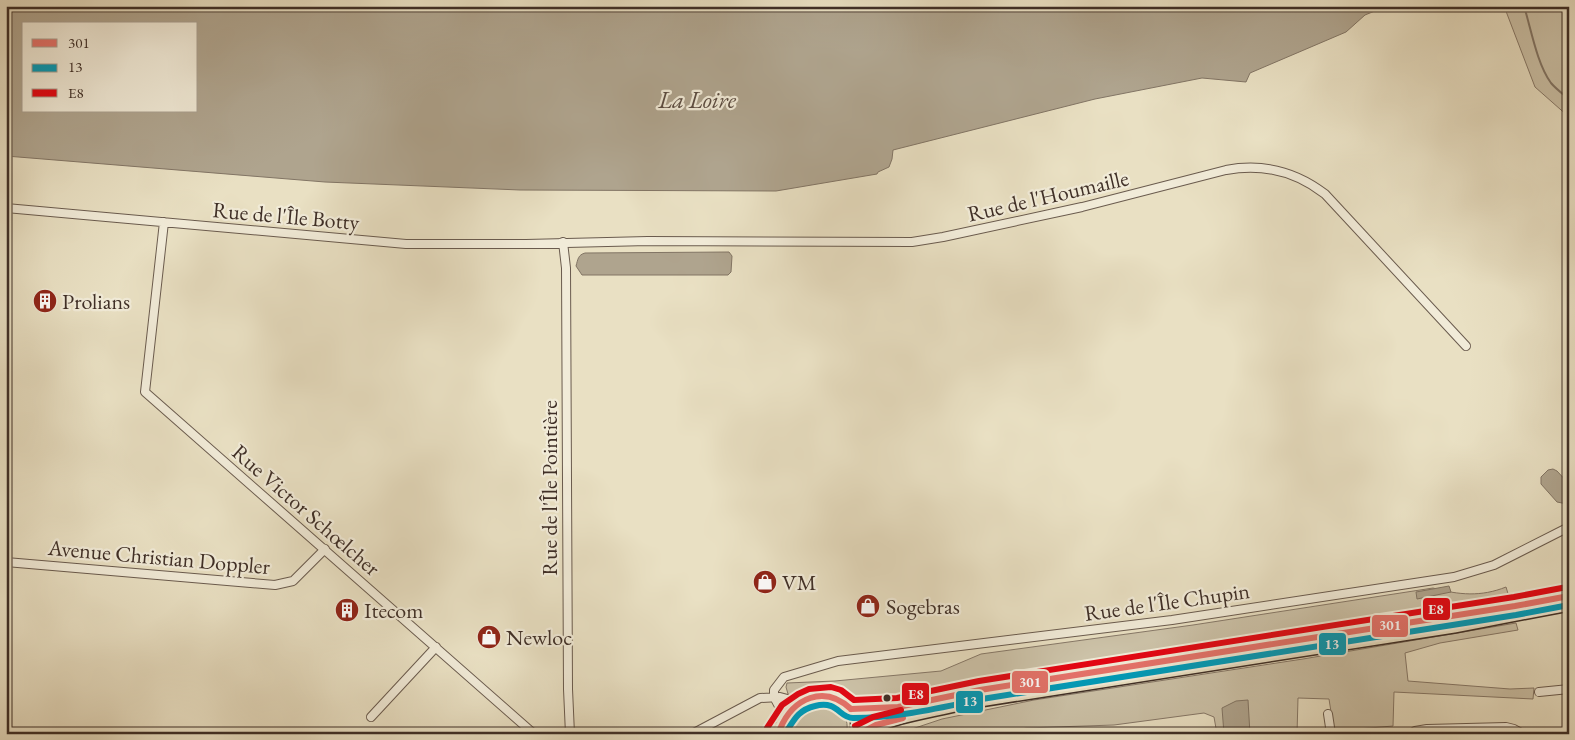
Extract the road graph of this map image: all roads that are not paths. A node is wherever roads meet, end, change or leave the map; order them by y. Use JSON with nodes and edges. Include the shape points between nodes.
{"nodes":[{"id":1,"x":6,"y":208,"type":"edge"},
{"id":2,"x":164,"y":222,"type":"junction"},
{"id":3,"x":563,"y":242,"type":"junction"},
{"id":4,"x":1466,"y":346,"type":"dead end"},
{"id":5,"x":1569,"y":527,"type":"edge"},
{"id":6,"x":325,"y":549,"type":"junction"},
{"id":7,"x":6,"y":562,"type":"edge"},
{"id":8,"x":211,"y":580,"type":"junction"},
{"id":9,"x":211,"y":589,"type":"dead end"},
{"id":10,"x":1569,"y":596,"type":"edge"},
{"id":11,"x":1569,"y":605,"type":"edge"},
{"id":12,"x":436,"y":647,"type":"junction"},
{"id":13,"x":1569,"y":689,"type":"edge"},
{"id":14,"x":1539,"y":692,"type":"dead end"},
{"id":15,"x":774,"y":697,"type":"junction"},
{"id":16,"x":798,"y":702,"type":"junction"},
{"id":17,"x":851,"y":709,"type":"junction"},
{"id":18,"x":1328,"y":714,"type":"dead end"},
{"id":19,"x":371,"y":717,"type":"dead end"},
{"id":20,"x":779,"y":729,"type":"edge"},
{"id":21,"x":1416,"y":731,"type":"dead end"},
{"id":22,"x":861,"y":732,"type":"edge"},
{"id":23,"x":534,"y":734,"type":"edge"},
{"id":24,"x":570,"y":734,"type":"edge"},
{"id":25,"x":692,"y":734,"type":"edge"},
{"id":26,"x":1331,"y":734,"type":"edge"},
{"id":27,"x":1523,"y":734,"type":"edge"}],
"edges":[{"from":1,"to":2,"type":"street","name":"Rue de l'Île Botty"},
{"from":2,"to":3,"type":"street","name":"Rue de l'Île Botty","via":[[406,244]]},
{"from":2,"to":6,"type":"street","name":"Rue Victor Schœlcher","via":[[144,392]]},
{"from":3,"to":4,"type":"street","name":"Rue de l'Houmaille","via":[[920,241],[1082,207],[1226,170],[1261,167],[1292,174],[1324,194]]},
{"from":3,"to":24,"type":"street","name":"Rue de l'Île Pointière","via":[[566,268]]},
{"from":5,"to":15,"type":"street","name":"Rue de l'Île Chupin","via":[[1494,566],[1454,576],[1172,620],[838,661],[784,677],[774,690]]},
{"from":6,"to":8,"type":"street","name":"Avenue Christian Doppler","via":[[293,581],[275,585]]},
{"from":6,"to":12,"type":"street","name":"Rue Victor Schœlcher"},
{"from":7,"to":8,"type":"street","name":"Avenue Christian Doppler"},
{"from":8,"to":9,"type":"street"},
{"from":10,"to":17,"type":"main road","via":[[990,689],[898,707]]},
{"from":11,"to":22,"type":"main road","via":[[1454,627],[967,704],[890,721]]},
{"from":12,"to":19,"type":"street"},
{"from":12,"to":23,"type":"street","name":"Rue Victor Schœlcher"},
{"from":13,"to":14,"type":"street"},
{"from":15,"to":16,"type":"street"},
{"from":15,"to":20,"type":"street","via":[[778,703]]},
{"from":15,"to":25,"type":"street","via":[[760,698]]},
{"from":16,"to":17,"type":"main road","via":[[827,696],[842,700]]},
{"from":16,"to":20,"type":"main road","via":[[787,712]]},
{"from":17,"to":22,"type":"main road"},
{"from":18,"to":26,"type":"street"},
{"from":21,"to":27,"type":"street","via":[[1506,727]]}]}
